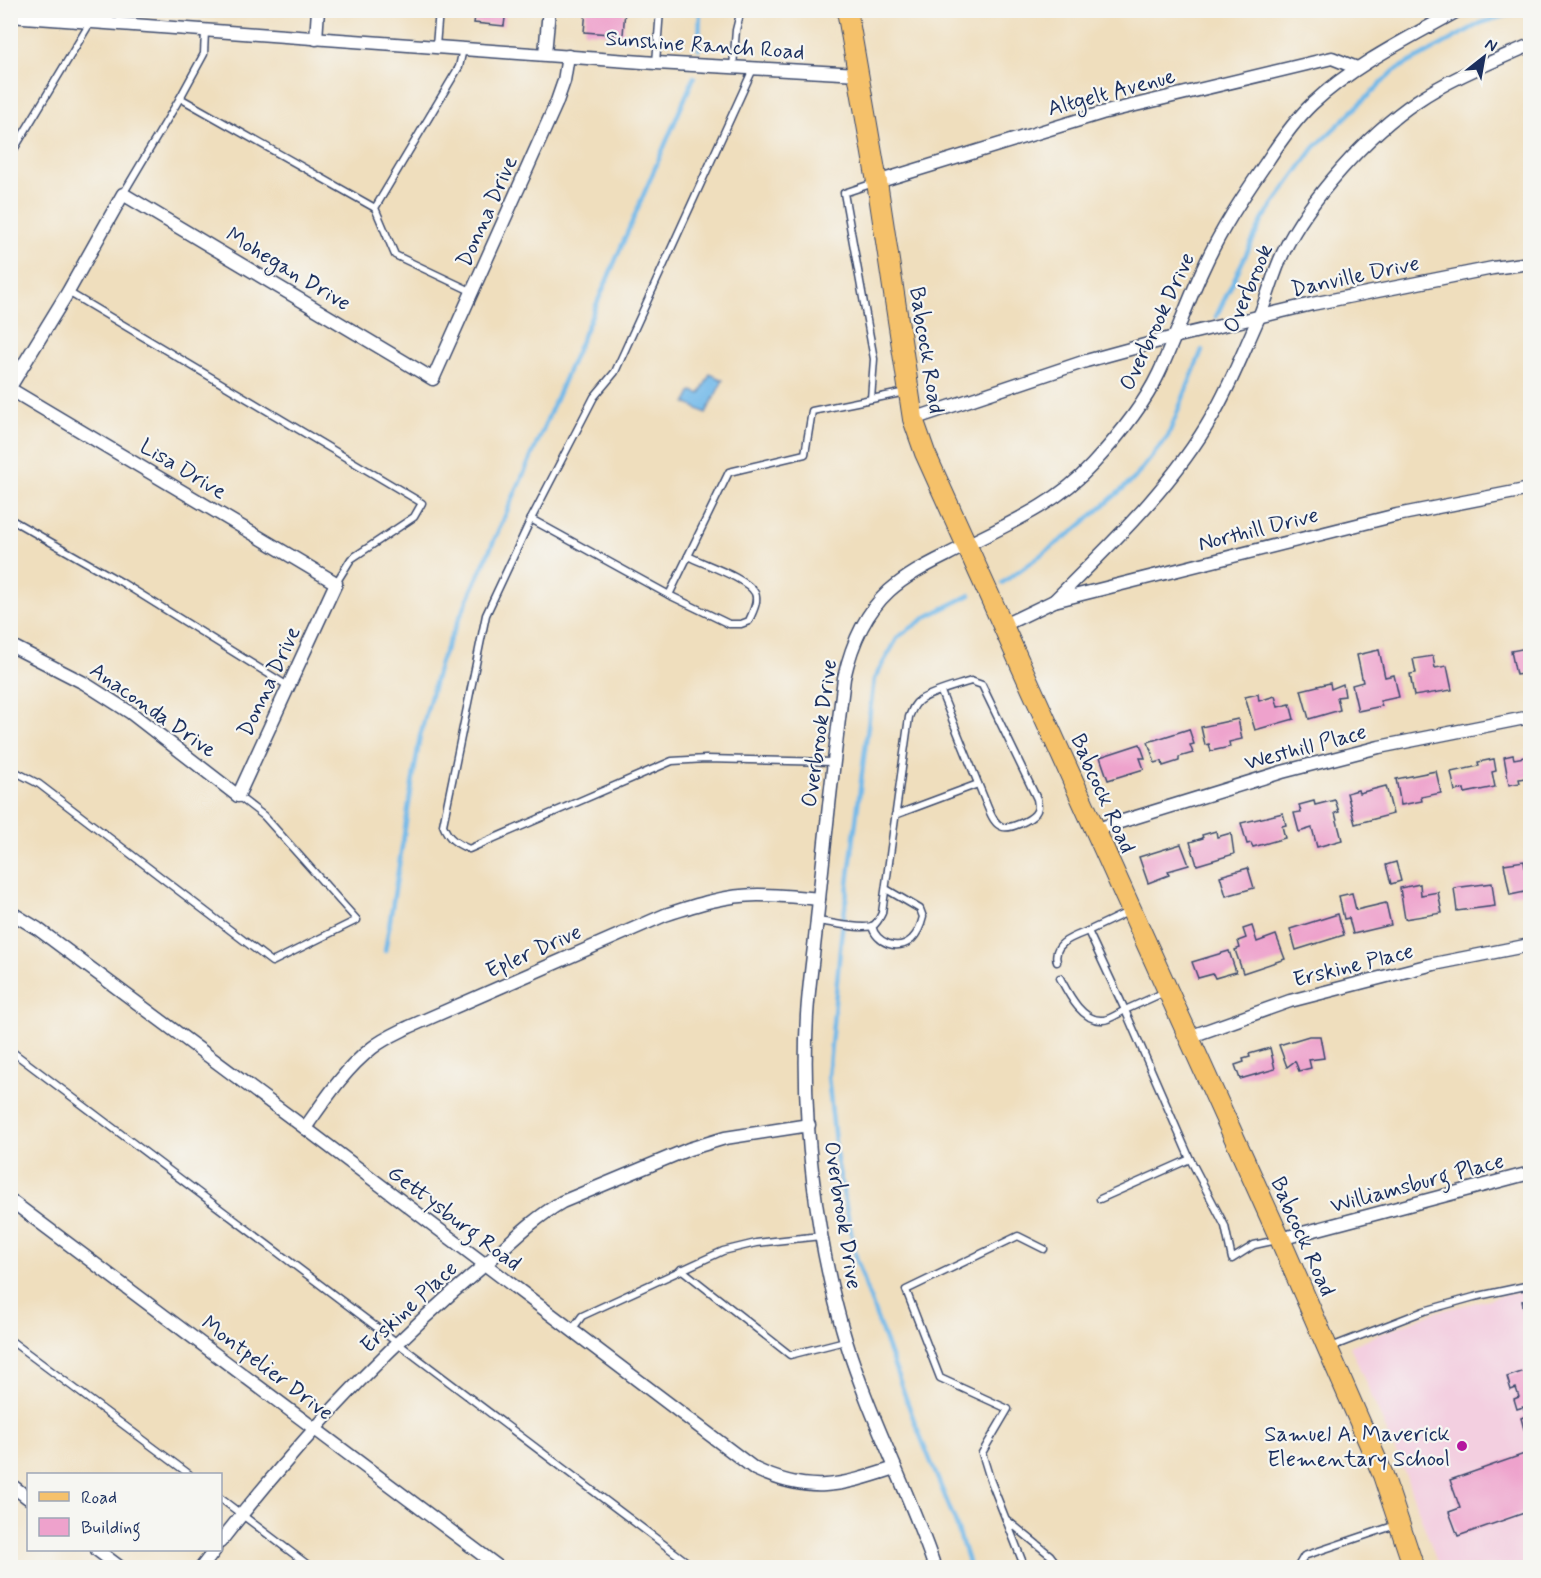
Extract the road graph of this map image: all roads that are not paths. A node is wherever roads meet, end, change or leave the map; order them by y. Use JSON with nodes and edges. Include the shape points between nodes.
{"nodes":[{"id":1,"x":318,"y":10,"type":"edge"},
{"id":2,"x":439,"y":10,"type":"edge"},
{"id":3,"x":549,"y":10,"type":"edge"},
{"id":4,"x":660,"y":10,"type":"edge"},
{"id":5,"x":741,"y":10,"type":"edge"},
{"id":6,"x":847,"y":10,"type":"edge"},
{"id":7,"x":1459,"y":10,"type":"edge"},
{"id":8,"x":10,"y":16,"type":"edge"},
{"id":9,"x":91,"y":22,"type":"junction"},
{"id":10,"x":205,"y":31,"type":"junction"},
{"id":11,"x":316,"y":39,"type":"junction"},
{"id":12,"x":1530,"y":45,"type":"edge"},
{"id":13,"x":436,"y":46,"type":"junction"},
{"id":14,"x":463,"y":48,"type":"junction"},
{"id":15,"x":546,"y":54,"type":"junction"},
{"id":16,"x":568,"y":56,"type":"junction"},
{"id":17,"x":656,"y":63,"type":"junction"},
{"id":18,"x":733,"y":67,"type":"junction"},
{"id":19,"x":1357,"y":68,"type":"junction"},
{"id":20,"x":753,"y":69,"type":"junction"},
{"id":21,"x":859,"y":74,"type":"junction"},
{"id":22,"x":180,"y":98,"type":"junction"},
{"id":23,"x":10,"y":156,"type":"edge"},
{"id":24,"x":877,"y":182,"type":"junction"},
{"id":25,"x":123,"y":194,"type":"junction"},
{"id":26,"x":375,"y":208,"type":"junction"},
{"id":27,"x":1530,"y":263,"type":"edge"},
{"id":28,"x":68,"y":292,"type":"junction"},
{"id":29,"x":473,"y":292,"type":"junction"},
{"id":30,"x":1260,"y":316,"type":"junction"},
{"id":31,"x":1174,"y":337,"type":"junction"},
{"id":32,"x":433,"y":379,"type":"joint"},
{"id":33,"x":10,"y":388,"type":"edge"},
{"id":34,"x":909,"y":392,"type":"junction"},
{"id":35,"x":871,"y":399,"type":"junction"},
{"id":36,"x":913,"y":419,"type":"junction"},
{"id":37,"x":1530,"y":489,"type":"edge"},
{"id":38,"x":10,"y":519,"type":"edge"},
{"id":39,"x":531,"y":519,"type":"junction"},
{"id":40,"x":966,"y":545,"type":"junction"},
{"id":41,"x":688,"y":556,"type":"junction"},
{"id":42,"x":336,"y":583,"type":"junction"},
{"id":43,"x":669,"y":595,"type":"junction"},
{"id":44,"x":1054,"y":601,"type":"junction"},
{"id":45,"x":1002,"y":626,"type":"junction"},
{"id":46,"x":10,"y":645,"type":"edge"},
{"id":47,"x":288,"y":686,"type":"junction"},
{"id":48,"x":941,"y":692,"type":"junction"},
{"id":49,"x":1530,"y":717,"type":"edge"},
{"id":50,"x":834,"y":762,"type":"junction"},
{"id":51,"x":10,"y":769,"type":"edge"},
{"id":52,"x":978,"y":784,"type":"junction"},
{"id":53,"x":238,"y":796,"type":"junction"},
{"id":54,"x":895,"y":815,"type":"junction"},
{"id":55,"x":1094,"y":830,"type":"junction"},
{"id":56,"x":886,"y":889,"type":"junction"},
{"id":57,"x":819,"y":899,"type":"junction"},
{"id":58,"x":1131,"y":911,"type":"junction"},
{"id":59,"x":10,"y":912,"type":"edge"},
{"id":60,"x":817,"y":920,"type":"junction"},
{"id":61,"x":872,"y":926,"type":"junction"},
{"id":62,"x":1088,"y":931,"type":"junction"},
{"id":63,"x":1530,"y":945,"type":"edge"},
{"id":64,"x":1057,"y":962,"type":"dead end"},
{"id":65,"x":1060,"y":978,"type":"dead end"},
{"id":66,"x":1167,"y":991,"type":"junction"},
{"id":67,"x":1125,"y":1010,"type":"junction"},
{"id":68,"x":1189,"y":1037,"type":"junction"},
{"id":69,"x":10,"y":1050,"type":"edge"},
{"id":70,"x":808,"y":1125,"type":"junction"},
{"id":71,"x":305,"y":1128,"type":"junction"},
{"id":72,"x":1190,"y":1159,"type":"junction"},
{"id":73,"x":1530,"y":1173,"type":"edge"},
{"id":74,"x":1100,"y":1199,"type":"dead end"},
{"id":75,"x":10,"y":1200,"type":"edge"},
{"id":76,"x":822,"y":1236,"type":"junction"},
{"id":77,"x":1280,"y":1239,"type":"junction"},
{"id":78,"x":1044,"y":1249,"type":"dead end"},
{"id":79,"x":483,"y":1265,"type":"junction"},
{"id":80,"x":681,"y":1269,"type":"junction"},
{"id":81,"x":1530,"y":1285,"type":"edge"},
{"id":82,"x":571,"y":1331,"type":"junction"},
{"id":83,"x":10,"y":1340,"type":"edge"},
{"id":84,"x":846,"y":1341,"type":"junction"},
{"id":85,"x":398,"y":1343,"type":"junction"},
{"id":86,"x":1327,"y":1348,"type":"junction"},
{"id":87,"x":314,"y":1428,"type":"junction"},
{"id":88,"x":895,"y":1468,"type":"junction"},
{"id":89,"x":188,"y":1473,"type":"edge"},
{"id":90,"x":10,"y":1484,"type":"edge"},
{"id":91,"x":27,"y":1497,"type":"edge"},
{"id":92,"x":222,"y":1499,"type":"edge"},
{"id":93,"x":242,"y":1514,"type":"junction"},
{"id":94,"x":1006,"y":1519,"type":"junction"},
{"id":95,"x":1400,"y":1524,"type":"junction"},
{"id":96,"x":222,"y":1539,"type":"edge"},
{"id":97,"x":98,"y":1551,"type":"edge"},
{"id":98,"x":214,"y":1551,"type":"edge"},
{"id":99,"x":121,"y":1568,"type":"edge"},
{"id":100,"x":201,"y":1568,"type":"edge"},
{"id":101,"x":312,"y":1568,"type":"edge"},
{"id":102,"x":500,"y":1568,"type":"edge"},
{"id":103,"x":694,"y":1568,"type":"edge"},
{"id":104,"x":935,"y":1568,"type":"edge"},
{"id":105,"x":1025,"y":1568,"type":"edge"},
{"id":106,"x":1060,"y":1568,"type":"edge"},
{"id":107,"x":1297,"y":1568,"type":"edge"},
{"id":108,"x":1414,"y":1568,"type":"edge"}],
"edges":[{"from":1,"to":11,"type":"street"},
{"from":2,"to":13,"type":"lane"},
{"from":3,"to":15,"type":"street"},
{"from":4,"to":17,"type":"lane"},
{"from":5,"to":18,"type":"lane"},
{"from":6,"to":21,"type":"main road","name":"Babcock Road"},
{"from":7,"to":19,"type":"street","name":"Overbrook Drive"},
{"from":8,"to":9,"type":"street","name":"Sunshine Ranch Road"},
{"from":9,"to":10,"type":"street","name":"Sunshine Ranch Road"},
{"from":9,"to":23,"type":"lane"},
{"from":10,"to":11,"type":"street","name":"Sunshine Ranch Road"},
{"from":10,"to":22,"type":"lane","via":[[204,54]]},
{"from":11,"to":13,"type":"street","name":"Sunshine Ranch Road"},
{"from":12,"to":30,"type":"street","name":"Overbrook","via":[[1417,101],[1379,132],[1335,177],[1298,226],[1283,253]]},
{"from":13,"to":14,"type":"street","name":"Sunshine Ranch Road"},
{"from":14,"to":15,"type":"street","name":"Sunshine Ranch Road"},
{"from":14,"to":26,"type":"lane","via":[[459,67]]},
{"from":15,"to":16,"type":"street","name":"Sunshine Ranch Road"},
{"from":16,"to":17,"type":"street","name":"Sunshine Ranch Road"},
{"from":16,"to":29,"type":"street","name":"Donna Drive","via":[[556,104]]},
{"from":17,"to":18,"type":"street","name":"Sunshine Ranch Road"},
{"from":18,"to":20,"type":"street","name":"Sunshine Ranch Road"},
{"from":19,"to":24,"type":"street","name":"Altgelt Avenue","via":[[1332,58],[1102,112]]},
{"from":19,"to":31,"type":"street","name":"Overbrook Drive","via":[[1311,105],[1235,207]]},
{"from":20,"to":21,"type":"street","name":"Sunshine Ranch Road"},
{"from":20,"to":39,"type":"lane","via":[[615,372],[594,397]]},
{"from":21,"to":24,"type":"main road","name":"Babcock Road"},
{"from":22,"to":25,"type":"lane"},
{"from":22,"to":26,"type":"lane"},
{"from":24,"to":34,"type":"main road","name":"Babcock Road"},
{"from":24,"to":35,"type":"lane","via":[[844,193],[874,358]]},
{"from":25,"to":28,"type":"street"},
{"from":25,"to":32,"type":"street","name":"Mohegan Drive"},
{"from":26,"to":29,"type":"lane","via":[[394,255]]},
{"from":27,"to":30,"type":"street","name":"Danville Drive"},
{"from":28,"to":33,"type":"street"},
{"from":28,"to":42,"type":"lane","via":[[422,503],[414,517],[351,558]]},
{"from":29,"to":32,"type":"street","name":"Donna Drive"},
{"from":30,"to":31,"type":"street","name":"Danville Drive"},
{"from":30,"to":44,"type":"street","name":"Overbrook","via":[[1214,414],[1187,456],[1152,500]]},
{"from":31,"to":36,"type":"street","name":"Danville Drive","via":[[1086,361]]},
{"from":31,"to":40,"type":"street","name":"Overbrook Drive","via":[[1143,402],[1079,479],[1040,508]]},
{"from":33,"to":42,"type":"street","name":"Lisa Drive"},
{"from":34,"to":35,"type":"lane"},
{"from":34,"to":36,"type":"main road","name":"Babcock Road"},
{"from":35,"to":41,"type":"lane","via":[[812,411],[805,454],[729,472]]},
{"from":36,"to":40,"type":"main road","name":"Babcock Road"},
{"from":37,"to":44,"type":"street","name":"Northill Drive","via":[[1397,515]]},
{"from":38,"to":47,"type":"lane","via":[[121,582]]},
{"from":39,"to":43,"type":"lane"},
{"from":39,"to":50,"type":"lane","via":[[486,615],[443,825],[457,844],[469,849],[672,761]]},
{"from":40,"to":45,"type":"main road","name":"Babcock Road"},
{"from":40,"to":50,"type":"street","name":"Overbrook Drive","via":[[911,574],[888,592],[870,614],[848,661]]},
{"from":41,"to":43,"type":"lane"},
{"from":41,"to":43,"type":"lane","via":[[748,585],[756,601],[749,621],[729,624]]},
{"from":42,"to":47,"type":"street","name":"Donna Drive"},
{"from":44,"to":45,"type":"street","name":"Northill Drive"},
{"from":45,"to":55,"type":"main road","name":"Babcock Road"},
{"from":46,"to":53,"type":"street","name":"Anaconda Drive","via":[[84,683],[131,713]]},
{"from":47,"to":53,"type":"street","name":"Donna Drive"},
{"from":48,"to":52,"type":"lane"},
{"from":48,"to":52,"type":"lane","via":[[971,681],[982,685],[1037,800],[1037,811],[1011,827],[1002,827]]},
{"from":48,"to":54,"type":"lane","via":[[920,700],[909,717]]},
{"from":49,"to":55,"type":"street","name":"Westhill Place","via":[[1304,766]]},
{"from":50,"to":57,"type":"street","name":"Overbrook Drive"},
{"from":51,"to":53,"type":"lane","via":[[39,784],[272,962],[357,920],[264,816]]},
{"from":52,"to":54,"type":"lane"},
{"from":54,"to":56,"type":"lane"},
{"from":55,"to":58,"type":"main road","name":"Babcock Road"},
{"from":56,"to":61,"type":"lane","via":[[882,913]]},
{"from":56,"to":61,"type":"lane","via":[[920,909],[921,926],[905,944],[895,945],[883,942]]},
{"from":57,"to":60,"type":"street","name":"Overbrook Drive"},
{"from":57,"to":71,"type":"street","name":"Epler Drive","via":[[757,895],[695,905],[409,1026],[383,1040],[356,1063]]},
{"from":58,"to":62,"type":"lane"},
{"from":58,"to":66,"type":"main road","name":"Babcock Road"},
{"from":59,"to":71,"type":"street","name":"Gettysburg Road"},
{"from":60,"to":61,"type":"lane"},
{"from":60,"to":70,"type":"street","name":"Overbrook Drive","via":[[807,1016]]},
{"from":62,"to":64,"type":"lane","via":[[1058,947]]},
{"from":62,"to":67,"type":"lane"},
{"from":63,"to":68,"type":"street","name":"Erskine Place","via":[[1434,964],[1290,1001]]},
{"from":65,"to":67,"type":"lane","via":[[1073,1003],[1092,1018],[1103,1020]]},
{"from":66,"to":67,"type":"lane"},
{"from":66,"to":68,"type":"main road","name":"Babcock Road"},
{"from":67,"to":72,"type":"lane"},
{"from":68,"to":77,"type":"main road","name":"Babcock Road"},
{"from":69,"to":85,"type":"lane"},
{"from":70,"to":76,"type":"street","name":"Overbrook Drive"},
{"from":70,"to":79,"type":"street","name":"Erskine Place","via":[[698,1146],[562,1202],[527,1225]]},
{"from":71,"to":79,"type":"street","name":"Gettysburg Road"},
{"from":72,"to":74,"type":"lane"},
{"from":72,"to":77,"type":"lane","via":[[1225,1226],[1232,1258],[1254,1245]]},
{"from":73,"to":77,"type":"street","name":"Williamsburg Place"},
{"from":75,"to":87,"type":"street","name":"Montpelier Drive"},
{"from":76,"to":80,"type":"lane","via":[[756,1243],[723,1251]]},
{"from":76,"to":84,"type":"street","name":"Overbrook Drive"},
{"from":77,"to":86,"type":"main road","name":"Babcock Road"},
{"from":78,"to":94,"type":"lane","via":[[1018,1236],[906,1290],[940,1378],[1008,1409],[982,1453]]},
{"from":79,"to":82,"type":"street","name":"Gettysburg Road"},
{"from":79,"to":85,"type":"street","name":"Erskine Place"},
{"from":80,"to":82,"type":"lane","via":[[582,1316]]},
{"from":80,"to":84,"type":"lane","via":[[790,1355]]},
{"from":81,"to":86,"type":"lane","via":[[1424,1311]]},
{"from":82,"to":88,"type":"street","name":"Gettysburg Road","via":[[755,1469],[774,1479],[827,1486]]},
{"from":83,"to":89,"type":"lane"},
{"from":84,"to":88,"type":"street","name":"Overbrook Drive"},
{"from":85,"to":87,"type":"street","name":"Erskine Place"},
{"from":85,"to":103,"type":"lane"},
{"from":86,"to":95,"type":"main road","name":"Babcock Road","via":[[1383,1475]]},
{"from":87,"to":93,"type":"street","name":"Erskine Place"},
{"from":87,"to":102,"type":"street","name":"Montpelier Drive"},
{"from":88,"to":104,"type":"street","name":"Overbrook Drive"},
{"from":90,"to":91,"type":"street"},
{"from":92,"to":93,"type":"lane"},
{"from":93,"to":96,"type":"street","name":"Erskine Place"},
{"from":93,"to":101,"type":"lane"},
{"from":94,"to":105,"type":"lane"},
{"from":94,"to":106,"type":"lane"},
{"from":95,"to":107,"type":"lane","via":[[1304,1556]]},
{"from":95,"to":108,"type":"main road","name":"Babcock Road"},
{"from":97,"to":99,"type":"street"},
{"from":98,"to":100,"type":"street"}]}
